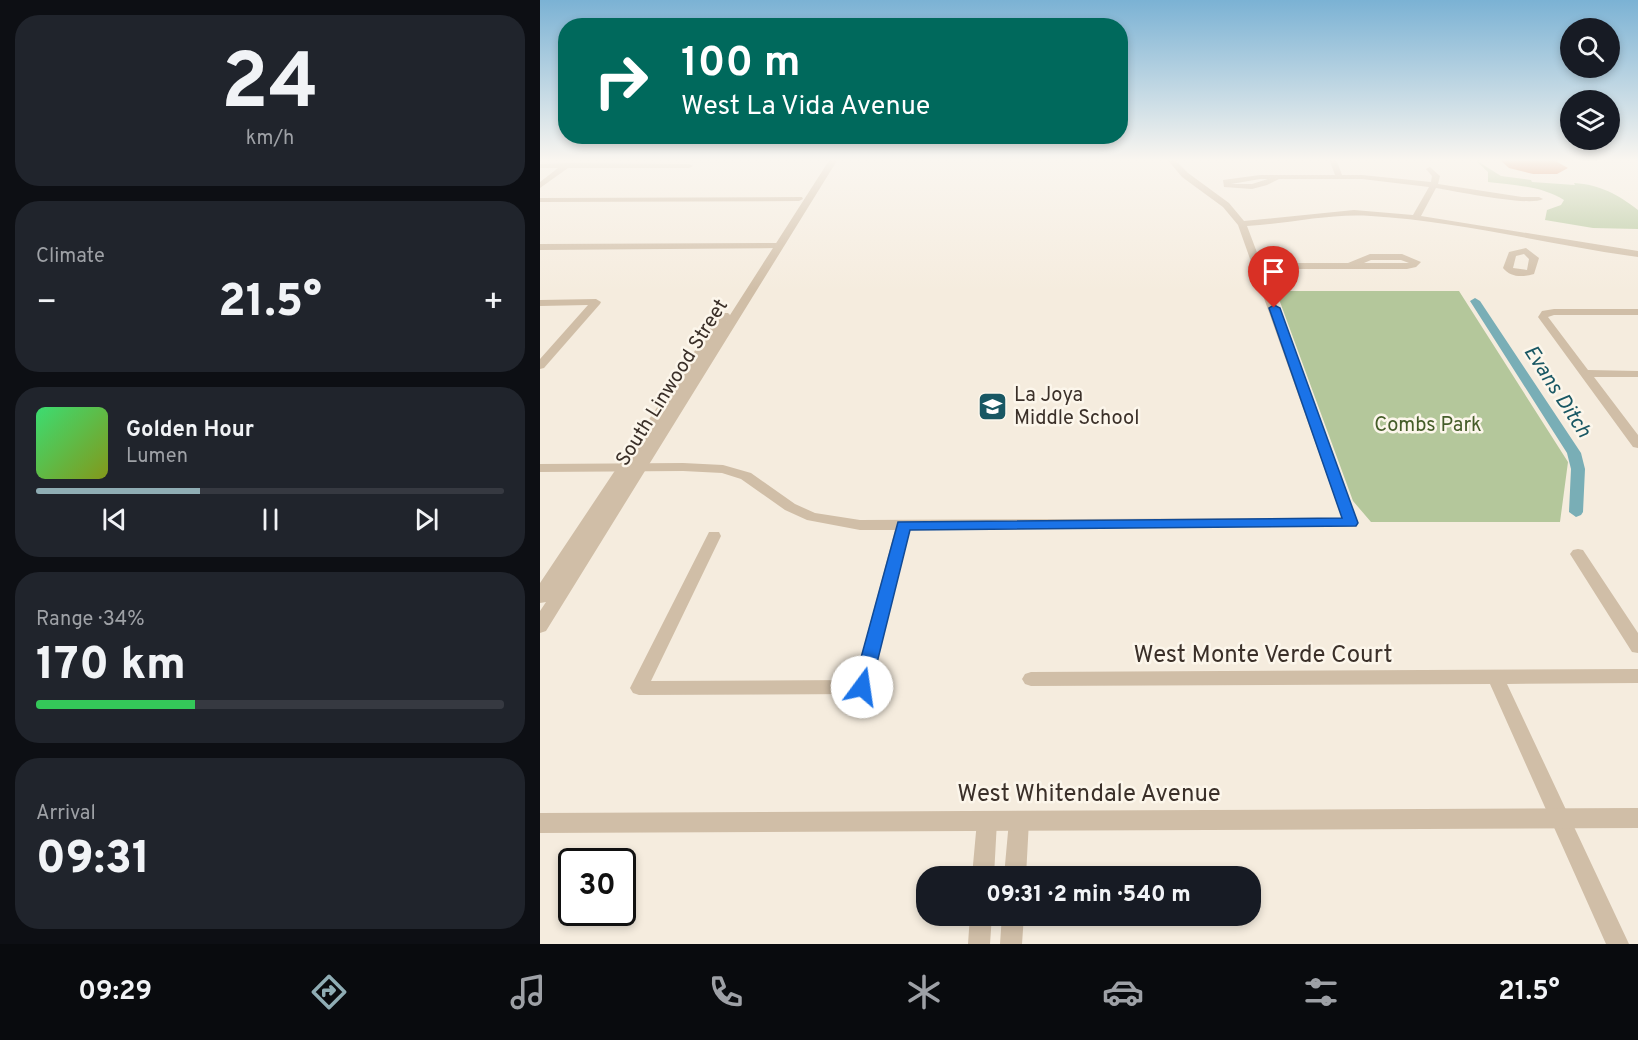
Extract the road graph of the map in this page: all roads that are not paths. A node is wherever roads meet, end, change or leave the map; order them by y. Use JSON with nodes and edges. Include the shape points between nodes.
{"nodes":[{"id":1,"x":797,"y":203,"type":"edge"},
{"id":2,"x":801,"y":203,"type":"edge"},
{"id":3,"x":806,"y":203,"type":"edge"},
{"id":4,"x":1222,"y":203,"type":"edge"},
{"id":5,"x":1424,"y":203,"type":"edge"},
{"id":6,"x":1415,"y":218,"type":"junction"},
{"id":7,"x":794,"y":222,"type":"junction"},
{"id":8,"x":1242,"y":224,"type":"junction"},
{"id":9,"x":1529,"y":238,"type":"junction"},
{"id":10,"x":774,"y":245,"type":"junction"},
{"id":11,"x":540,"y":247,"type":"edge"},
{"id":12,"x":1526,"y":251,"type":"dead end"},
{"id":13,"x":1638,"y":254,"type":"edge"},
{"id":14,"x":1259,"y":266,"type":"junction"},
{"id":15,"x":1349,"y":266,"type":"junction"},
{"id":16,"x":735,"y":299,"type":"junction"},
{"id":17,"x":540,"y":303,"type":"edge"},
{"id":18,"x":1638,"y":312,"type":"edge"},
{"id":19,"x":713,"y":351,"type":"junction"},
{"id":20,"x":540,"y":366,"type":"edge"},
{"id":21,"x":1585,"y":373,"type":"junction"},
{"id":22,"x":1638,"y":374,"type":"edge"},
{"id":23,"x":1638,"y":444,"type":"edge"},
{"id":24,"x":640,"y":467,"type":"junction"},
{"id":25,"x":540,"y":468,"type":"edge"},
{"id":26,"x":624,"y":468,"type":"junction"},
{"id":27,"x":903,"y":525,"type":"junction"},
{"id":28,"x":714,"y":536,"type":"dead end"},
{"id":29,"x":1578,"y":554,"type":"dead end"},
{"id":30,"x":540,"y":597,"type":"edge"},
{"id":31,"x":540,"y":626,"type":"edge"},
{"id":32,"x":1638,"y":648,"type":"edge"},
{"id":33,"x":1638,"y":676,"type":"edge"},
{"id":34,"x":1496,"y":678,"type":"junction"},
{"id":35,"x":1031,"y":679,"type":"dead end"},
{"id":36,"x":1638,"y":818,"type":"edge"},
{"id":37,"x":1560,"y":819,"type":"junction"},
{"id":38,"x":987,"y":821,"type":"junction"},
{"id":39,"x":1019,"y":821,"type":"junction"},
{"id":40,"x":540,"y":823,"type":"edge"},
{"id":41,"x":984,"y":866,"type":"edge"},
{"id":42,"x":1017,"y":866,"type":"edge"},
{"id":43,"x":980,"y":926,"type":"edge"},
{"id":44,"x":1012,"y":926,"type":"edge"},
{"id":45,"x":979,"y":944,"type":"edge"},
{"id":46,"x":1011,"y":944,"type":"edge"},
{"id":47,"x":1618,"y":944,"type":"edge"}],
"edges":[{"from":1,"to":10,"type":"street","name":"South Linwood Street"},
{"from":2,"to":7,"type":"street"},
{"from":3,"to":7,"type":"street","name":"South Linwood Street"},
{"from":4,"to":8,"type":"street"},
{"from":5,"to":6,"type":"street"},
{"from":6,"to":8,"type":"street","via":[[1342,213]]},
{"from":6,"to":9,"type":"street"},
{"from":7,"to":10,"type":"street","name":"South Linwood Street"},
{"from":8,"to":14,"type":"street"},
{"from":9,"to":12,"type":"street"},
{"from":9,"to":13,"type":"street"},
{"from":10,"to":11,"type":"street"},
{"from":10,"to":16,"type":"street","name":"South Linwood Street"},
{"from":10,"to":19,"type":"street","name":"South Linwood Street"},
{"from":14,"to":15,"type":"street"},
{"from":14,"to":27,"type":"street","via":[[1351,523]]},
{"from":15,"to":15,"type":"street","via":[[1413,266],[1416,262],[1402,257],[1370,257]]},
{"from":16,"to":19,"type":"street","via":[[709,347]]},
{"from":16,"to":26,"type":"street","name":"South Linwood Street"},
{"from":17,"to":20,"type":"street","via":[[596,302]]},
{"from":18,"to":21,"type":"street","via":[[1544,315]]},
{"from":19,"to":24,"type":"street","name":"South Linwood Street"},
{"from":21,"to":22,"type":"street"},
{"from":21,"to":23,"type":"street"},
{"from":24,"to":26,"type":"street"},
{"from":24,"to":27,"type":"street","via":[[723,469],[746,476],[790,507],[812,517],[860,525]]},
{"from":24,"to":31,"type":"street","name":"South Linwood Street"},
{"from":25,"to":26,"type":"street"},
{"from":26,"to":30,"type":"street","name":"South Linwood Street"},
{"from":27,"to":28,"type":"street","via":[[862,687],[639,688]]},
{"from":29,"to":32,"type":"street"},
{"from":33,"to":34,"type":"street","name":"West Monte Verde Court"},
{"from":34,"to":35,"type":"street","name":"West Monte Verde Court"},
{"from":34,"to":37,"type":"street"},
{"from":36,"to":37,"type":"street","name":"West Whitendale Avenue"},
{"from":37,"to":39,"type":"street","name":"West Whitendale Avenue"},
{"from":37,"to":47,"type":"street"},
{"from":38,"to":39,"type":"street","name":"West Whitendale Avenue"},
{"from":38,"to":40,"type":"street","name":"West Whitendale Avenue"},
{"from":38,"to":41,"type":"street"},
{"from":39,"to":42,"type":"street"},
{"from":43,"to":45,"type":"street"},
{"from":44,"to":46,"type":"street"}]}
